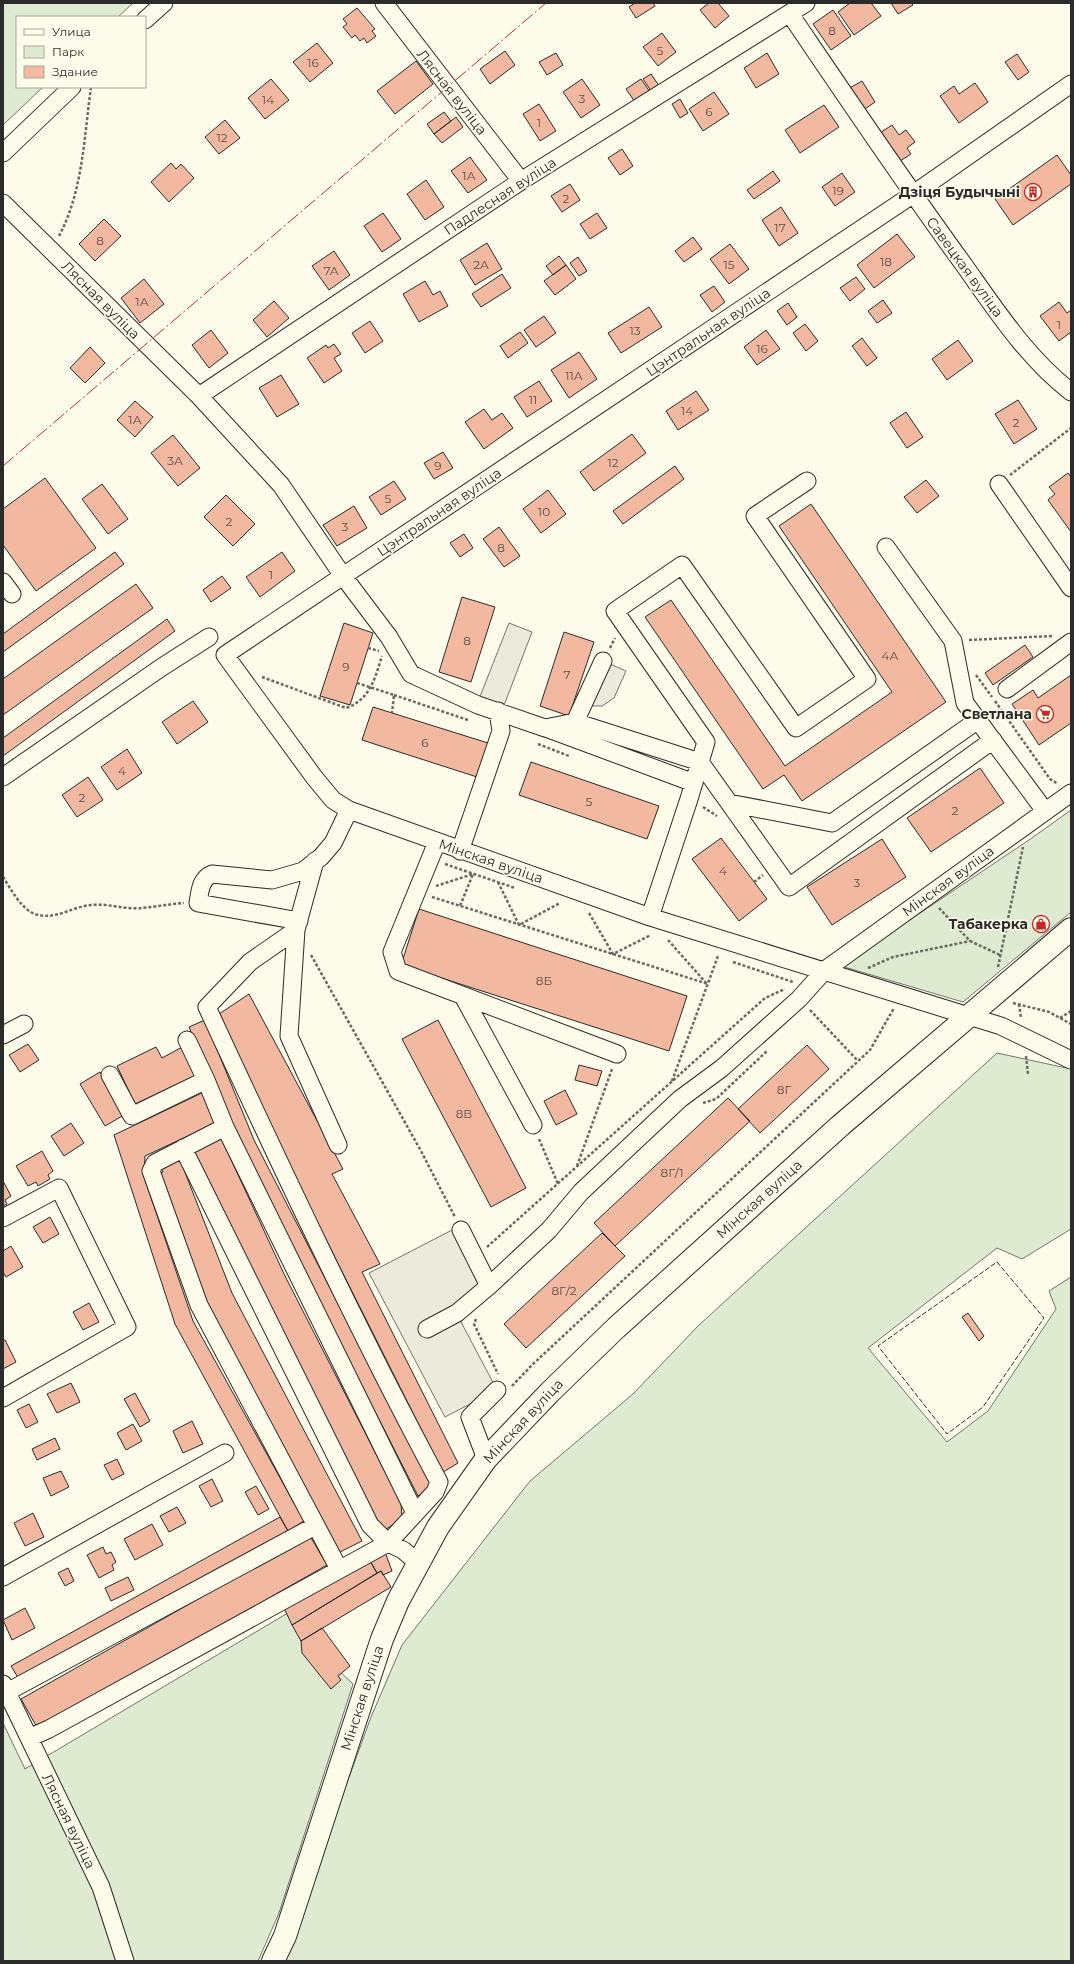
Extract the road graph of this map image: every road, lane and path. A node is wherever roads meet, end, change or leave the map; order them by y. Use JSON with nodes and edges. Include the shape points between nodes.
{"nodes":[{"id":1,"x":164,"y":3,"type":"edge"},
{"id":2,"x":384,"y":3,"type":"edge"},
{"id":3,"x":806,"y":3,"type":"edge"},
{"id":4,"x":790,"y":14,"type":"junction"},
{"id":5,"x":146,"y":19,"type":"edge"},
{"id":6,"x":1071,"y":84,"type":"edge"},
{"id":7,"x":71,"y":88,"type":"edge"},
{"id":8,"x":91,"y":88,"type":"edge"},
{"id":9,"x":3,"y":153,"type":"edge"},
{"id":10,"x":521,"y":181,"type":"junction"},
{"id":11,"x":912,"y":195,"type":"junction"},
{"id":12,"x":3,"y":203,"type":"edge"},
{"id":13,"x":51,"y":251,"type":"junction"},
{"id":14,"x":1071,"y":392,"type":"edge"},
{"id":15,"x":199,"y":396,"type":"junction"},
{"id":16,"x":1071,"y":428,"type":"edge"},
{"id":17,"x":807,"y":481,"type":"dead end"},
{"id":18,"x":998,"y":484,"type":"joint"},
{"id":19,"x":886,"y":547,"type":"dead end"},
{"id":20,"x":343,"y":576,"type":"junction"},
{"id":21,"x":1071,"y":588,"type":"edge"},
{"id":22,"x":623,"y":623,"type":"junction"},
{"id":23,"x":209,"y":637,"type":"dead end"},
{"id":24,"x":1064,"y":639,"type":"edge"},
{"id":25,"x":952,"y":642,"type":"junction"},
{"id":26,"x":368,"y":648,"type":"dead end"},
{"id":27,"x":225,"y":655,"type":"joint"},
{"id":28,"x":603,"y":660,"type":"joint"},
{"id":29,"x":975,"y":673,"type":"dead end"},
{"id":30,"x":260,"y":676,"type":"dead end"},
{"id":31,"x":357,"y":683,"type":"dead end"},
{"id":32,"x":372,"y":688,"type":"junction"},
{"id":33,"x":1007,"y":689,"type":"dead end"},
{"id":34,"x":394,"y":695,"type":"junction"},
{"id":35,"x":498,"y":710,"type":"junction"},
{"id":36,"x":392,"y":713,"type":"dead end"},
{"id":37,"x":978,"y":720,"type":"junction"},
{"id":38,"x":473,"y":721,"type":"dead end"},
{"id":39,"x":575,"y":722,"type":"junction"},
{"id":40,"x":545,"y":728,"type":"junction"},
{"id":41,"x":993,"y":740,"type":"junction"},
{"id":42,"x":537,"y":744,"type":"dead end"},
{"id":43,"x":574,"y":757,"type":"dead end"},
{"id":44,"x":700,"y":762,"type":"junction"},
{"id":45,"x":3,"y":776,"type":"edge"},
{"id":46,"x":694,"y":783,"type":"junction"},
{"id":47,"x":1066,"y":789,"type":"edge"},
{"id":48,"x":689,"y":799,"type":"junction"},
{"id":49,"x":729,"y":803,"type":"junction"},
{"id":50,"x":349,"y":810,"type":"junction"},
{"id":51,"x":1045,"y":811,"type":"junction"},
{"id":52,"x":720,"y":818,"type":"dead end"},
{"id":53,"x":1028,"y":823,"type":"junction"},
{"id":54,"x":437,"y":842,"type":"junction"},
{"id":55,"x":460,"y":851,"type":"junction"},
{"id":56,"x":316,"y":861,"type":"junction"},
{"id":57,"x":764,"y":873,"type":"dead end"},
{"id":58,"x":3,"y":877,"type":"edge"},
{"id":59,"x":497,"y":882,"type":"dead end"},
{"id":60,"x":754,"y":882,"type":"dead end"},
{"id":61,"x":416,"y":892,"type":"junction"},
{"id":62,"x":927,"y":896,"type":"junction"},
{"id":63,"x":198,"y":903,"type":"junction"},
{"id":64,"x":560,"y":903,"type":"dead end"},
{"id":65,"x":460,"y":906,"type":"junction"},
{"id":66,"x":588,"y":912,"type":"dead end"},
{"id":67,"x":650,"y":917,"type":"junction"},
{"id":68,"x":519,"y":924,"type":"junction"},
{"id":69,"x":298,"y":926,"type":"junction"},
{"id":70,"x":1071,"y":929,"type":"edge"},
{"id":71,"x":652,"y":934,"type":"dead end"},
{"id":72,"x":668,"y":939,"type":"dead end"},
{"id":73,"x":970,"y":941,"type":"junction"},
{"id":74,"x":613,"y":954,"type":"junction"},
{"id":75,"x":718,"y":956,"type":"dead end"},
{"id":76,"x":1000,"y":956,"type":"junction"},
{"id":77,"x":824,"y":970,"type":"junction"},
{"id":78,"x":848,"y":978,"type":"junction"},
{"id":79,"x":708,"y":984,"type":"junction"},
{"id":80,"x":999,"y":990,"type":"junction"},
{"id":81,"x":798,"y":991,"type":"junction"},
{"id":82,"x":901,"y":994,"type":"junction"},
{"id":83,"x":464,"y":996,"type":"junction"},
{"id":84,"x":810,"y":1011,"type":"junction"},
{"id":85,"x":1071,"y":1011,"type":"edge"},
{"id":86,"x":805,"y":1016,"type":"dead end"},
{"id":87,"x":968,"y":1016,"type":"junction"},
{"id":88,"x":1060,"y":1018,"type":"junction"},
{"id":89,"x":24,"y":1024,"type":"dead end"},
{"id":90,"x":1071,"y":1024,"type":"edge"},
{"id":91,"x":3,"y":1035,"type":"edge"},
{"id":92,"x":187,"y":1040,"type":"dead end"},
{"id":93,"x":772,"y":1047,"type":"dead end"},
{"id":94,"x":617,"y":1054,"type":"joint"},
{"id":95,"x":858,"y":1060,"type":"junction"},
{"id":96,"x":1071,"y":1060,"type":"edge"},
{"id":97,"x":110,"y":1075,"type":"dead end"},
{"id":98,"x":206,"y":1080,"type":"junction"},
{"id":99,"x":671,"y":1082,"type":"junction"},
{"id":100,"x":701,"y":1104,"type":"dead end"},
{"id":101,"x":533,"y":1125,"type":"joint"},
{"id":102,"x":225,"y":1127,"type":"junction"},
{"id":103,"x":338,"y":1145,"type":"dead end"},
{"id":104,"x":183,"y":1148,"type":"junction"},
{"id":105,"x":577,"y":1167,"type":"junction"},
{"id":106,"x":558,"y":1184,"type":"junction"},
{"id":107,"x":3,"y":1218,"type":"edge"},
{"id":108,"x":461,"y":1230,"type":"joint"},
{"id":109,"x":475,"y":1258,"type":"junction"},
{"id":110,"x":489,"y":1286,"type":"junction"},
{"id":111,"x":479,"y":1313,"type":"dead end"},
{"id":112,"x":427,"y":1330,"type":"dead end"},
{"id":113,"x":503,"y":1385,"type":"junction"},
{"id":114,"x":3,"y":1398,"type":"edge"},
{"id":115,"x":225,"y":1453,"type":"dead end"},
{"id":116,"x":486,"y":1459,"type":"junction"},
{"id":117,"x":415,"y":1513,"type":"junction"},
{"id":118,"x":315,"y":1526,"type":"junction"},
{"id":119,"x":388,"y":1543,"type":"junction"},
{"id":120,"x":418,"y":1563,"type":"junction"},
{"id":121,"x":339,"y":1569,"type":"junction"},
{"id":122,"x":3,"y":1577,"type":"edge"},
{"id":123,"x":5,"y":1688,"type":"edge"},
{"id":124,"x":29,"y":1738,"type":"junction"},
{"id":125,"x":125,"y":1961,"type":"edge"},
{"id":126,"x":273,"y":1961,"type":"edge"}],
"edges":[{"from":1,"to":5,"type":"street"},
{"from":2,"to":10,"type":"street","name":"Лясная вуліца"},
{"from":3,"to":4,"type":"street","name":"Падлесная вуліца"},
{"from":4,"to":10,"type":"street","name":"Падлесная вуліца"},
{"from":4,"to":11,"type":"street","name":"Савецкая вуліца"},
{"from":6,"to":11,"type":"street","name":"Цэнтральная вуліца"},
{"from":7,"to":9,"type":"street"},
{"from":8,"to":13,"type":"path","via":[[76,194],[66,222]]},
{"from":10,"to":15,"type":"street","name":"Падлесная вуліца"},
{"from":11,"to":14,"type":"street","name":"Савецкая вуліца","via":[[1018,340]]},
{"from":11,"to":20,"type":"street","name":"Цэнтральная вуліца"},
{"from":12,"to":13,"type":"street","name":"Лясная вуліца"},
{"from":13,"to":15,"type":"street","name":"Лясная вуліца"},
{"from":15,"to":20,"type":"street","via":[[280,485]]},
{"from":16,"to":18,"type":"path"},
{"from":17,"to":22,"type":"street","via":[[755,516],[866,679],[796,728],[682,565],[615,611]]},
{"from":18,"to":21,"type":"street"},
{"from":19,"to":25,"type":"street"},
{"from":20,"to":27,"type":"street","name":"Цэнтральная вуліца"},
{"from":20,"to":35,"type":"street","via":[[389,637],[410,674],[478,705]]},
{"from":22,"to":28,"type":"path"},
{"from":22,"to":44,"type":"street","via":[[706,742]]},
{"from":23,"to":45,"type":"street"},
{"from":24,"to":25,"type":"path","via":[[1015,636]]},
{"from":24,"to":33,"type":"street"},
{"from":25,"to":37,"type":"street","via":[[965,703]]},
{"from":26,"to":32,"type":"path","via":[[384,652]]},
{"from":27,"to":50,"type":"street","name":"Мінская вуліца","via":[[314,777],[333,800]]},
{"from":28,"to":39,"type":"street"},
{"from":29,"to":47,"type":"path","via":[[1050,779]]},
{"from":30,"to":32,"type":"path","via":[[346,708],[353,706]]},
{"from":31,"to":32,"type":"path"},
{"from":32,"to":34,"type":"path"},
{"from":34,"to":36,"type":"path"},
{"from":34,"to":38,"type":"path"},
{"from":35,"to":40,"type":"street"},
{"from":35,"to":55,"type":"street","via":[[501,731]]},
{"from":37,"to":41,"type":"street"},
{"from":37,"to":49,"type":"street","via":[[832,823]]},
{"from":39,"to":40,"type":"street"},
{"from":39,"to":44,"type":"street"},
{"from":40,"to":46,"type":"street"},
{"from":41,"to":49,"type":"street","via":[[789,887]]},
{"from":41,"to":51,"type":"street"},
{"from":42,"to":43,"type":"path"},
{"from":44,"to":46,"type":"street"},
{"from":44,"to":49,"type":"street"},
{"from":46,"to":48,"type":"street"},
{"from":47,"to":51,"type":"street","name":"Мінская вуліца"},
{"from":48,"to":52,"type":"path"},
{"from":48,"to":67,"type":"street"},
{"from":50,"to":54,"type":"street","name":"Мінская вуліца"},
{"from":50,"to":56,"type":"street","via":[[333,843]]},
{"from":51,"to":53,"type":"street","name":"Мінская вуліца"},
{"from":53,"to":62,"type":"street","name":"Мінская вуліца"},
{"from":53,"to":76,"type":"path"},
{"from":54,"to":55,"type":"street","name":"Мінская вуліца"},
{"from":54,"to":61,"type":"street"},
{"from":55,"to":67,"type":"street","name":"Мінская вуліца"},
{"from":56,"to":63,"type":"street","via":[[303,871],[272,880],[212,874],[206,877],[202,884]]},
{"from":56,"to":69,"type":"street"},
{"from":57,"to":60,"type":"path"},
{"from":58,"to":63,"type":"path","via":[[24,906],[34,913],[45,916],[66,913],[90,905],[140,909]]},
{"from":59,"to":68,"type":"path"},
{"from":61,"to":65,"type":"path"},
{"from":61,"to":65,"type":"path","via":[[473,874]]},
{"from":61,"to":83,"type":"street","via":[[392,952],[398,971]]},
{"from":62,"to":73,"type":"path"},
{"from":62,"to":77,"type":"street","name":"Мінская вуліца"},
{"from":63,"to":69,"type":"street"},
{"from":64,"to":68,"type":"path"},
{"from":65,"to":68,"type":"path"},
{"from":66,"to":74,"type":"path"},
{"from":67,"to":77,"type":"street","name":"Мінская вуліца"},
{"from":68,"to":74,"type":"path"},
{"from":69,"to":103,"type":"street","via":[[290,1036]]},
{"from":69,"to":108,"type":"path","via":[[421,1151]]},
{"from":69,"to":117,"type":"street","via":[[250,962],[207,1007],[258,1118],[439,1482],[435,1492]]},
{"from":70,"to":80,"type":"main road","name":"Мінская вуліца"},
{"from":71,"to":74,"type":"path"},
{"from":72,"to":79,"type":"path"},
{"from":73,"to":76,"type":"path"},
{"from":73,"to":78,"type":"path","via":[[894,957]]},
{"from":74,"to":79,"type":"path"},
{"from":75,"to":79,"type":"path"},
{"from":76,"to":80,"type":"path","via":[[996,974]]},
{"from":77,"to":78,"type":"street","name":"Мінская вуліца"},
{"from":77,"to":81,"type":"street"},
{"from":78,"to":82,"type":"street","name":"Мінская вуліца"},
{"from":79,"to":99,"type":"path"},
{"from":80,"to":87,"type":"main road","name":"Мінская вуліца"},
{"from":80,"to":88,"type":"path","via":[[1010,1002],[1049,1012]]},
{"from":81,"to":84,"type":"path"},
{"from":81,"to":99,"type":"path","via":[[765,998]]},
{"from":81,"to":110,"type":"street","via":[[722,1068],[680,1099],[581,1192],[549,1230]]},
{"from":82,"to":87,"type":"street","name":"Мінская вуліца"},
{"from":82,"to":95,"type":"path","via":[[870,1050]]},
{"from":83,"to":94,"type":"street"},
{"from":83,"to":101,"type":"street"},
{"from":84,"to":86,"type":"path"},
{"from":84,"to":95,"type":"path"},
{"from":85,"to":88,"type":"path"},
{"from":87,"to":96,"type":"street","via":[[1001,1026]]},
{"from":87,"to":116,"type":"main road","name":"Мінская вуліца","via":[[835,1130],[616,1328]]},
{"from":88,"to":90,"type":"path"},
{"from":89,"to":91,"type":"street"},
{"from":92,"to":98,"type":"street"},
{"from":93,"to":100,"type":"path","via":[[716,1099]]},
{"from":94,"to":105,"type":"path"},
{"from":95,"to":113,"type":"path","via":[[538,1359]]},
{"from":97,"to":98,"type":"street","via":[[132,1116]]},
{"from":98,"to":102,"type":"street"},
{"from":99,"to":105,"type":"path"},
{"from":101,"to":106,"type":"path"},
{"from":102,"to":104,"type":"street"},
{"from":102,"to":117,"type":"street"},
{"from":104,"to":118,"type":"street","via":[[155,1163],[151,1171],[199,1305]]},
{"from":104,"to":119,"type":"street","via":[[370,1525]]},
{"from":105,"to":106,"type":"path"},
{"from":106,"to":109,"type":"path"},
{"from":107,"to":114,"type":"street","via":[[58,1188],[127,1327]]},
{"from":108,"to":109,"type":"street"},
{"from":109,"to":110,"type":"street"},
{"from":110,"to":112,"type":"street","via":[[457,1313]]},
{"from":111,"to":113,"type":"path","via":[[474,1324]]},
{"from":113,"to":116,"type":"street","via":[[470,1417]]},
{"from":115,"to":122,"type":"street"},
{"from":116,"to":120,"type":"main road","name":"Мінская вуліца","via":[[438,1527]]},
{"from":117,"to":119,"type":"street"},
{"from":118,"to":121,"type":"street"},
{"from":118,"to":123,"type":"street"},
{"from":119,"to":120,"type":"street","via":[[403,1550]]},
{"from":119,"to":121,"type":"street"},
{"from":120,"to":126,"type":"main road","name":"Мінская вуліца","via":[[382,1638],[285,1936]]},
{"from":121,"to":124,"type":"street","via":[[50,1729]]},
{"from":123,"to":124,"type":"street","name":"Лясная вуліца"},
{"from":124,"to":125,"type":"street","name":"Лясная вуліца","via":[[102,1887]]}]}
